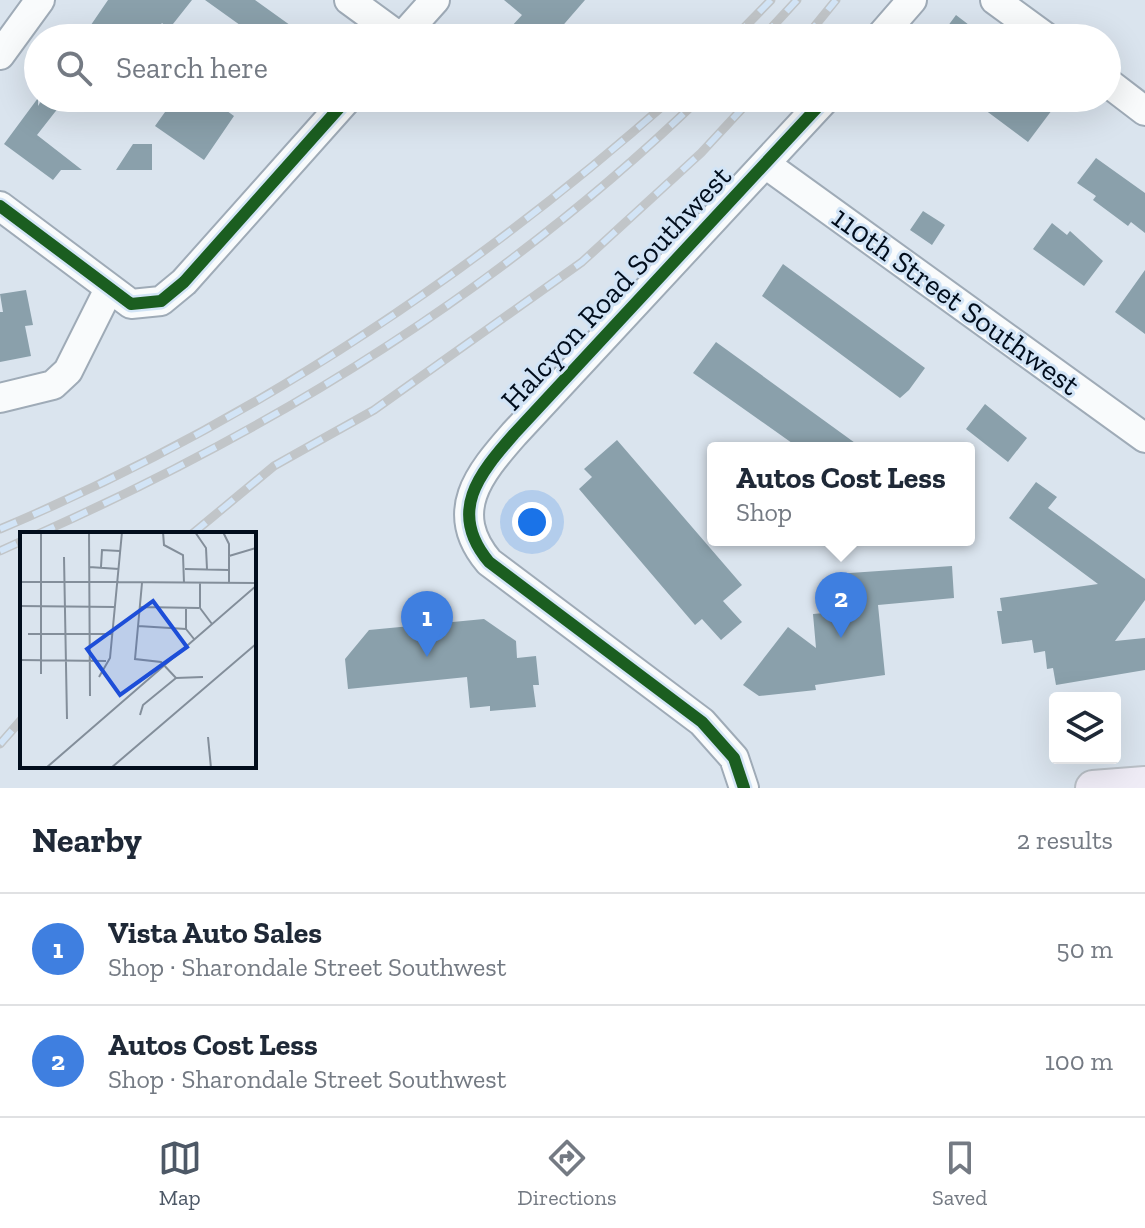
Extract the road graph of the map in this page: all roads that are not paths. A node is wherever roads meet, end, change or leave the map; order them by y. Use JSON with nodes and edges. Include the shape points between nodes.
{"nodes":[{"id":1,"x":40,"y":0,"type":"edge"},
{"id":2,"x":349,"y":0,"type":"edge"},
{"id":3,"x":435,"y":0,"type":"edge"},
{"id":4,"x":912,"y":0,"type":"edge"},
{"id":5,"x":995,"y":0,"type":"edge"},
{"id":6,"x":382,"y":24,"type":"edge"},
{"id":7,"x":414,"y":24,"type":"edge"},
{"id":8,"x":891,"y":24,"type":"edge"},
{"id":9,"x":1028,"y":24,"type":"edge"},
{"id":10,"x":0,"y":55,"type":"edge"},
{"id":11,"x":1121,"y":93,"type":"edge"},
{"id":12,"x":1145,"y":111,"type":"edge"},
{"id":13,"x":335,"y":112,"type":"edge"},
{"id":14,"x":814,"y":112,"type":"edge"},
{"id":15,"x":767,"y":165,"type":"junction"},
{"id":16,"x":0,"y":206,"type":"edge"},
{"id":17,"x":109,"y":289,"type":"junction"},
{"id":18,"x":0,"y":398,"type":"edge"},
{"id":19,"x":1145,"y":438,"type":"edge"},
{"id":20,"x":1145,"y":784,"type":"edge"},
{"id":21,"x":744,"y":788,"type":"edge"},
{"id":22,"x":1093,"y":788,"type":"edge"}],
"edges":[{"from":1,"to":10,"type":"street"},
{"from":2,"to":6,"type":"street"},
{"from":3,"to":7,"type":"street"},
{"from":4,"to":8,"type":"street"},
{"from":5,"to":9,"type":"street"},
{"from":11,"to":12,"type":"street"},
{"from":13,"to":17,"type":"street","via":[[173,293],[161,301],[131,304]]},
{"from":14,"to":15,"type":"street","name":"Halcyon Road Southwest"},
{"from":15,"to":19,"type":"street","name":"110th Street Southwest"},
{"from":15,"to":21,"type":"street","name":"Halcyon Road Southwest","via":[[494,457],[470,496],[471,526],[492,565],[709,728],[734,758]]},
{"from":16,"to":17,"type":"street"},
{"from":17,"to":18,"type":"street","via":[[68,371],[53,385]]},
{"from":20,"to":22,"type":"main road"}]}
